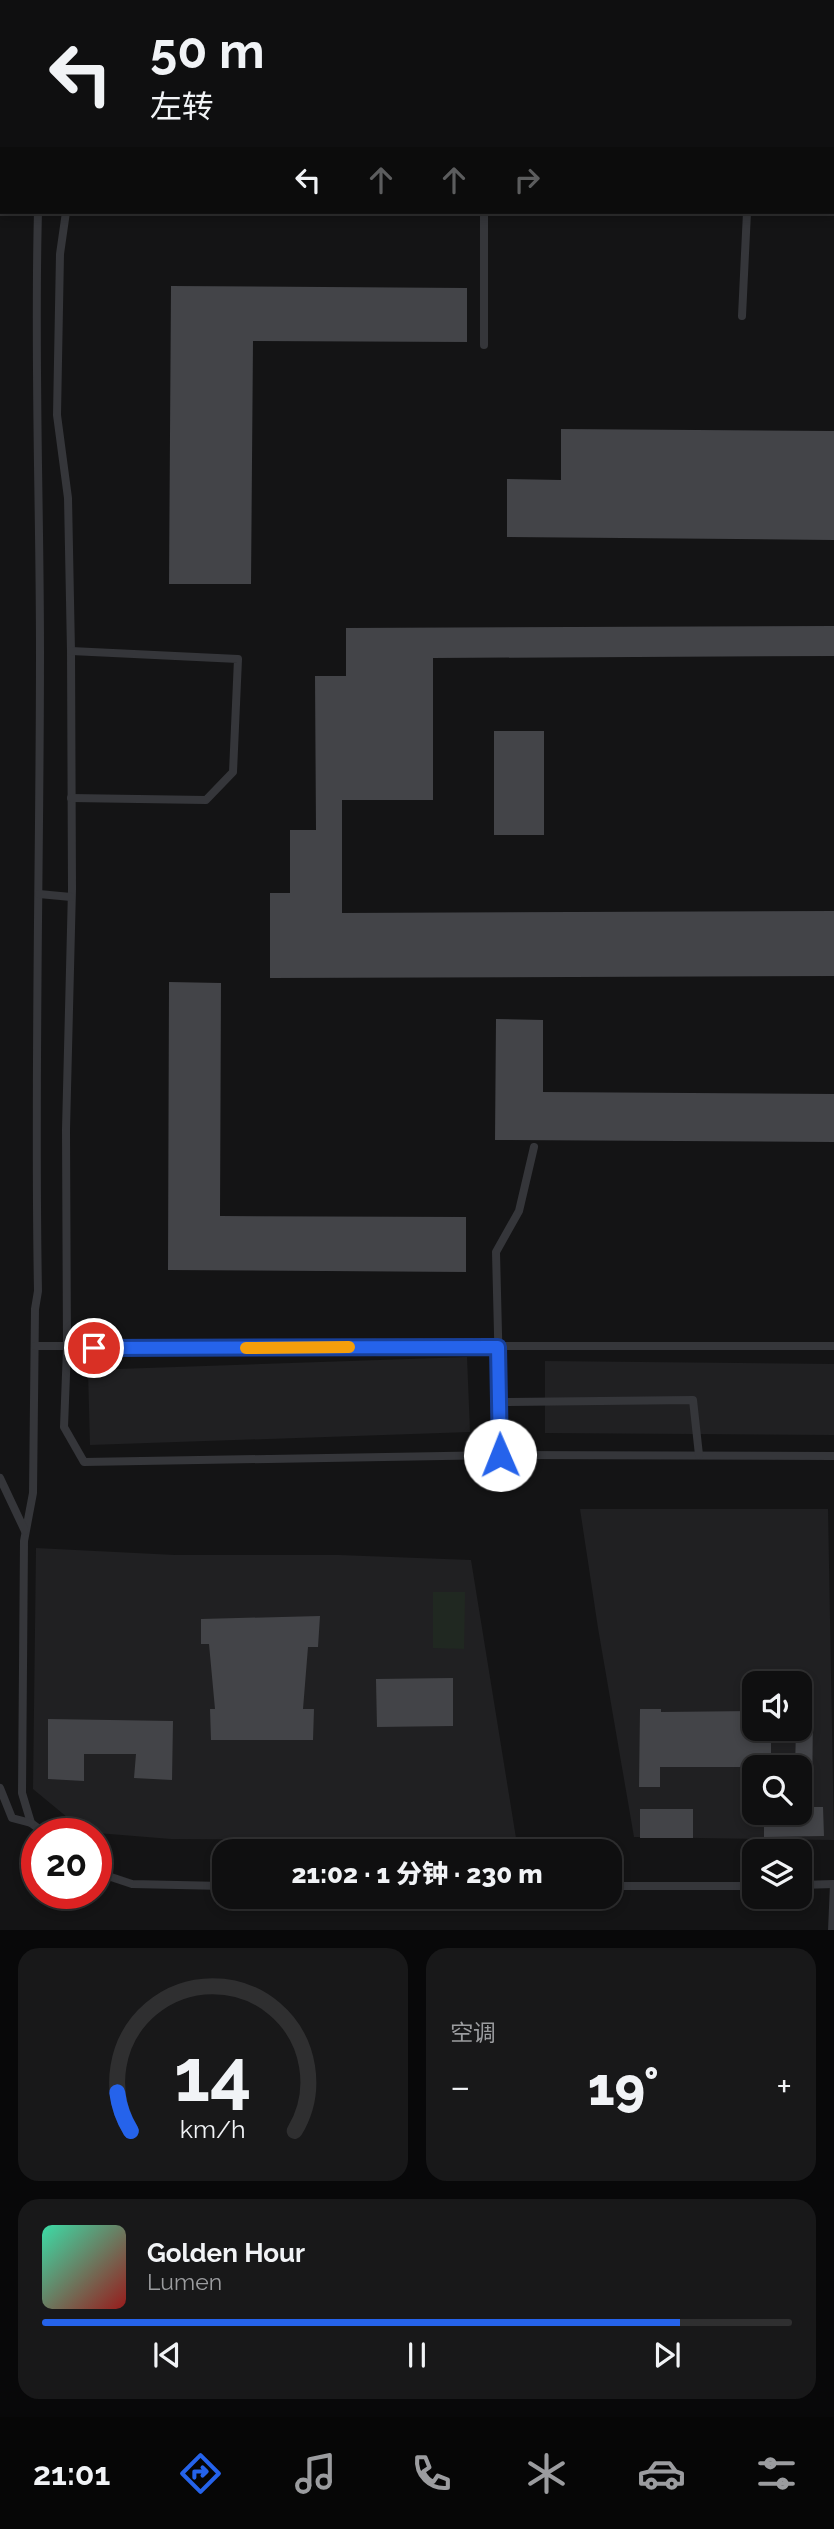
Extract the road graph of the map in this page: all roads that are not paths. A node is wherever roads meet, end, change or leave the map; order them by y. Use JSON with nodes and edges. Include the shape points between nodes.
{"nodes":[{"id":1,"x":38,"y":214,"type":"edge"},
{"id":2,"x":66,"y":214,"type":"edge"},
{"id":3,"x":484,"y":214,"type":"edge"},
{"id":4,"x":747,"y":214,"type":"edge"},
{"id":5,"x":742,"y":316,"type":"dead end"},
{"id":6,"x":484,"y":345,"type":"dead end"},
{"id":7,"x":71,"y":651,"type":"junction"},
{"id":8,"x":71,"y":797,"type":"junction"},
{"id":9,"x":39,"y":894,"type":"junction"},
{"id":10,"x":71,"y":897,"type":"junction"},
{"id":11,"x":534,"y":1147,"type":"dead end"},
{"id":12,"x":34,"y":1346,"type":"junction"},
{"id":13,"x":834,"y":1346,"type":"edge"},
{"id":14,"x":498,"y":1347,"type":"junction"},
{"id":15,"x":67,"y":1348,"type":"junction"},
{"id":16,"x":499,"y":1402,"type":"junction"},
{"id":17,"x":500,"y":1455,"type":"junction"},
{"id":18,"x":699,"y":1455,"type":"junction"},
{"id":19,"x":834,"y":1456,"type":"edge"},
{"id":20,"x":0,"y":1478,"type":"edge"},
{"id":21,"x":25,"y":1531,"type":"junction"},
{"id":22,"x":0,"y":1788,"type":"edge"},
{"id":23,"x":30,"y":1818,"type":"edge"},
{"id":24,"x":21,"y":1820,"type":"edge"},
{"id":25,"x":112,"y":1877,"type":"edge"},
{"id":26,"x":834,"y":1884,"type":"edge"},
{"id":27,"x":812,"y":1885,"type":"edge"},
{"id":28,"x":212,"y":1886,"type":"edge"},
{"id":29,"x":622,"y":1886,"type":"edge"},
{"id":30,"x":742,"y":1886,"type":"edge"},
{"id":31,"x":832,"y":1930,"type":"edge"}],
"edges":[{"from":1,"to":9,"type":"lane"},
{"from":2,"to":7,"type":"lane","via":[[60,254],[57,415],[68,498]]},
{"from":3,"to":6,"type":"lane"},
{"from":4,"to":5,"type":"lane"},
{"from":7,"to":8,"type":"lane"},
{"from":7,"to":8,"type":"lane","via":[[238,659],[233,772],[206,800]]},
{"from":8,"to":10,"type":"lane"},
{"from":9,"to":10,"type":"lane"},
{"from":9,"to":12,"type":"lane"},
{"from":10,"to":15,"type":"lane"},
{"from":11,"to":14,"type":"lane","via":[[519,1211],[496,1252]]},
{"from":12,"to":15,"type":"lane"},
{"from":12,"to":21,"type":"lane","via":[[33,1493]]},
{"from":13,"to":14,"type":"lane"},
{"from":14,"to":15,"type":"lane"},
{"from":14,"to":16,"type":"lane"},
{"from":15,"to":17,"type":"lane","via":[[64,1427],[84,1462]]},
{"from":16,"to":17,"type":"lane"},
{"from":16,"to":18,"type":"lane","via":[[693,1400]]},
{"from":17,"to":18,"type":"lane"},
{"from":18,"to":19,"type":"lane"},
{"from":20,"to":21,"type":"lane"},
{"from":21,"to":23,"type":"lane","via":[[22,1793]]},
{"from":22,"to":24,"type":"lane","via":[[12,1818]]},
{"from":25,"to":28,"type":"lane","via":[[132,1884]]},
{"from":26,"to":27,"type":"lane"},
{"from":26,"to":31,"type":"lane"},
{"from":29,"to":30,"type":"lane"}]}
